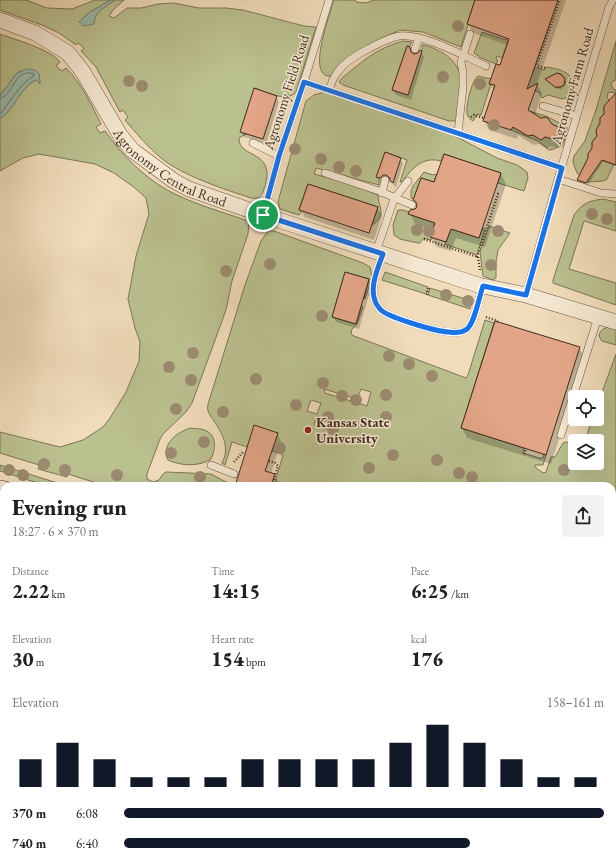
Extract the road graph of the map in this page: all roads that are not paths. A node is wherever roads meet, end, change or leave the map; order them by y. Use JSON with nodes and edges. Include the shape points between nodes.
{"nodes":[{"id":1,"x":329,"y":0,"type":"edge"},
{"id":2,"x":614,"y":0,"type":"edge"},
{"id":3,"x":0,"y":20,"type":"edge"},
{"id":4,"x":470,"y":34,"type":"dead end"},
{"id":5,"x":419,"y":38,"type":"junction"},
{"id":6,"x":415,"y":49,"type":"dead end"},
{"id":7,"x":463,"y":55,"type":"junction"},
{"id":8,"x":486,"y":66,"type":"dead end"},
{"id":9,"x":304,"y":82,"type":"junction"},
{"id":10,"x":329,"y":90,"type":"junction"},
{"id":11,"x":543,"y":106,"type":"dead end"},
{"id":12,"x":577,"y":116,"type":"junction"},
{"id":13,"x":458,"y":133,"type":"junction"},
{"id":14,"x":253,"y":143,"type":"dead end"},
{"id":15,"x":279,"y":156,"type":"junction"},
{"id":16,"x":562,"y":168,"type":"junction"},
{"id":17,"x":325,"y":173,"type":"dead end"},
{"id":18,"x":558,"y":179,"type":"junction"},
{"id":19,"x":385,"y":180,"type":"dead end"},
{"id":20,"x":408,"y":180,"type":"dead end"},
{"id":21,"x":382,"y":193,"type":"junction"},
{"id":22,"x":616,"y":194,"type":"edge"},
{"id":23,"x":394,"y":199,"type":"junction"},
{"id":24,"x":412,"y":205,"type":"dead end"},
{"id":25,"x":263,"y":215,"type":"junction"},
{"id":26,"x":380,"y":253,"type":"junction"},
{"id":27,"x":482,"y":281,"type":"junction"},
{"id":28,"x":526,"y":295,"type":"junction"},
{"id":29,"x":598,"y":317,"type":"junction"},
{"id":30,"x":616,"y":322,"type":"edge"},
{"id":31,"x":561,"y":435,"type":"dead end"},
{"id":32,"x":211,"y":465,"type":"dead end"},
{"id":33,"x":234,"y":474,"type":"dead end"}],
"edges":[{"from":1,"to":9,"type":"lane","name":"Agronomy Field Road"},
{"from":2,"to":12,"type":"lane","name":"Agronomy Farm Road","via":[[609,7]]},
{"from":3,"to":25,"type":"street","name":"Agronomy Central Road","via":[[35,33],[68,53],[83,72],[120,136],[153,167],[189,189]]},
{"from":4,"to":7,"type":"lane"},
{"from":5,"to":6,"type":"lane"},
{"from":5,"to":7,"type":"lane"},
{"from":5,"to":10,"type":"lane","via":[[392,38],[361,53],[347,62],[335,76]]},
{"from":7,"to":8,"type":"lane"},
{"from":7,"to":13,"type":"lane","via":[[463,87]]},
{"from":9,"to":10,"type":"lane"},
{"from":9,"to":15,"type":"lane","name":"Agronomy Field Road"},
{"from":10,"to":13,"type":"lane"},
{"from":11,"to":12,"type":"lane"},
{"from":12,"to":16,"type":"lane","name":"Agronomy Farm Road"},
{"from":13,"to":16,"type":"lane"},
{"from":14,"to":15,"type":"lane"},
{"from":15,"to":25,"type":"lane","name":"Agronomy Field Road"},
{"from":16,"to":18,"type":"lane","name":"Agronomy Farm Road"},
{"from":17,"to":21,"type":"lane"},
{"from":18,"to":22,"type":"lane","via":[[601,193]]},
{"from":18,"to":28,"type":"lane","name":"Agronomy Farm Road"},
{"from":19,"to":21,"type":"lane"},
{"from":20,"to":23,"type":"lane"},
{"from":21,"to":23,"type":"lane"},
{"from":23,"to":24,"type":"lane"},
{"from":23,"to":26,"type":"lane"},
{"from":25,"to":26,"type":"street","name":"Agronomy Central Road"},
{"from":26,"to":27,"type":"street","name":"Agronomy Central Road"},
{"from":26,"to":27,"type":"lane","via":[[373,291],[380,309],[388,315],[435,329],[458,333],[471,324]]},
{"from":27,"to":28,"type":"street","name":"Agronomy Central Road"},
{"from":28,"to":29,"type":"street","name":"Agronomy Central Road"},
{"from":29,"to":30,"type":"street","name":"Agronomy Central Road"},
{"from":29,"to":31,"type":"lane"},
{"from":32,"to":33,"type":"lane"}]}
